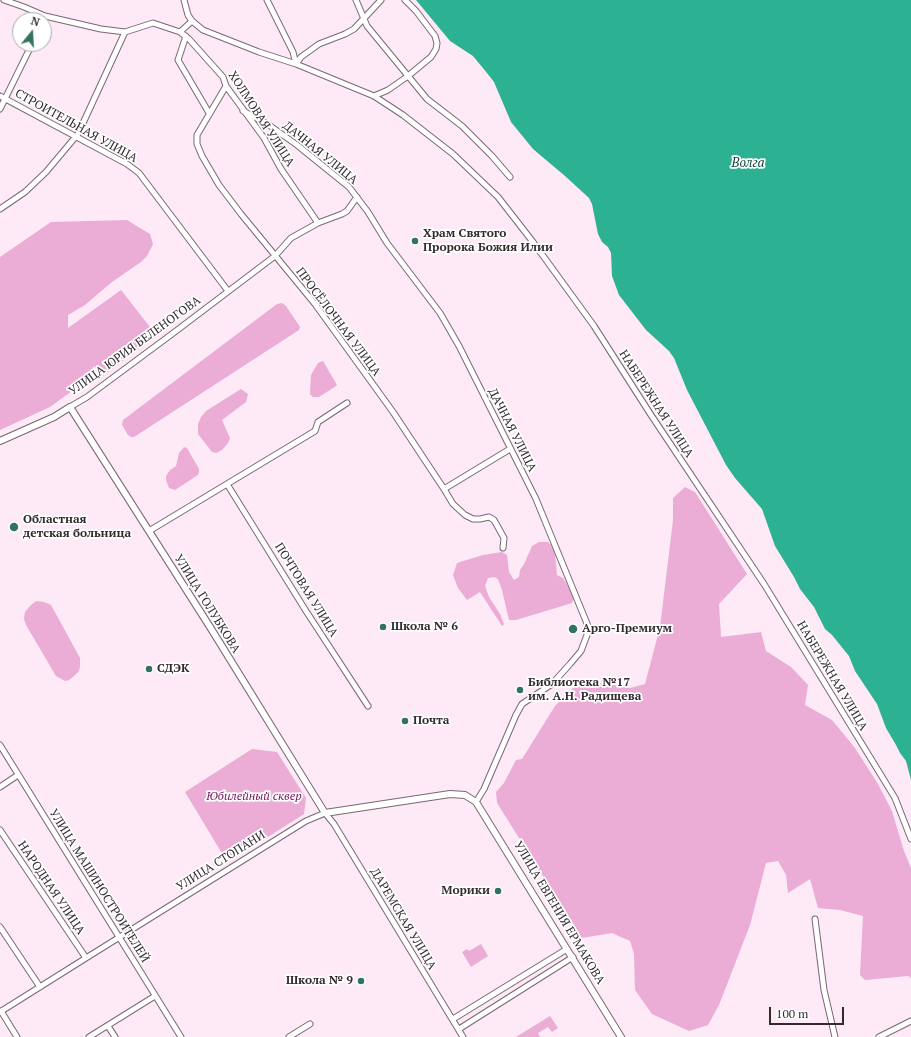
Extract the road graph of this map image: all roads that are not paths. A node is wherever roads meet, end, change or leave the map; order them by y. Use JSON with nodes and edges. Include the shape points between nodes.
{"nodes":[{"id":1,"x":4,"y":0,"type":"edge"},
{"id":2,"x":184,"y":0,"type":"edge"},
{"id":3,"x":267,"y":0,"type":"edge"},
{"id":4,"x":356,"y":0,"type":"edge"},
{"id":5,"x":381,"y":0,"type":"edge"},
{"id":6,"x":405,"y":0,"type":"edge"},
{"id":7,"x":33,"y":12,"type":"edge"},
{"id":8,"x":363,"y":18,"type":"junction"},
{"id":9,"x":52,"y":20,"type":"edge"},
{"id":10,"x":192,"y":21,"type":"junction"},
{"id":11,"x":125,"y":32,"type":"junction"},
{"id":12,"x":180,"y":32,"type":"junction"},
{"id":13,"x":186,"y":36,"type":"junction"},
{"id":14,"x":28,"y":52,"type":"edge"},
{"id":15,"x":296,"y":64,"type":"junction"},
{"id":16,"x":408,"y":76,"type":"junction"},
{"id":17,"x":226,"y":86,"type":"junction"},
{"id":18,"x":0,"y":96,"type":"edge"},
{"id":19,"x":374,"y":96,"type":"junction"},
{"id":20,"x":6,"y":99,"type":"junction"},
{"id":21,"x":0,"y":109,"type":"edge"},
{"id":22,"x":243,"y":111,"type":"junction"},
{"id":23,"x":209,"y":113,"type":"junction"},
{"id":24,"x":76,"y":136,"type":"junction"},
{"id":25,"x":510,"y":177,"type":"dead end"},
{"id":26,"x":357,"y":197,"type":"junction"},
{"id":27,"x":0,"y":209,"type":"edge"},
{"id":28,"x":318,"y":223,"type":"junction"},
{"id":29,"x":275,"y":256,"type":"junction"},
{"id":30,"x":228,"y":291,"type":"junction"},
{"id":31,"x":347,"y":403,"type":"dead end"},
{"id":32,"x":70,"y":407,"type":"junction"},
{"id":33,"x":0,"y":441,"type":"edge"},
{"id":34,"x":510,"y":449,"type":"junction"},
{"id":35,"x":227,"y":484,"type":"junction"},
{"id":36,"x":444,"y":489,"type":"junction"},
{"id":37,"x":148,"y":531,"type":"junction"},
{"id":38,"x":503,"y":548,"type":"dead end"},
{"id":39,"x":368,"y":706,"type":"dead end"},
{"id":40,"x":0,"y":745,"type":"edge"},
{"id":41,"x":18,"y":775,"type":"junction"},
{"id":42,"x":0,"y":787,"type":"edge"},
{"id":43,"x":476,"y":802,"type":"junction"},
{"id":44,"x":325,"y":813,"type":"junction"},
{"id":45,"x":0,"y":830,"type":"edge"},
{"id":46,"x":911,"y":839,"type":"edge"},
{"id":47,"x":815,"y":919,"type":"dead end"},
{"id":48,"x":0,"y":927,"type":"edge"},
{"id":49,"x":119,"y":937,"type":"junction"},
{"id":50,"x":568,"y":949,"type":"junction"},
{"id":51,"x":573,"y":957,"type":"junction"},
{"id":52,"x":86,"y":958,"type":"junction"},
{"id":53,"x":40,"y":987,"type":"junction"},
{"id":54,"x":155,"y":996,"type":"junction"},
{"id":55,"x":1,"y":1012,"type":"edge"},
{"id":56,"x":453,"y":1020,"type":"junction"},
{"id":57,"x":911,"y":1020,"type":"edge"},
{"id":58,"x":310,"y":1024,"type":"dead end"},
{"id":59,"x":108,"y":1026,"type":"junction"},
{"id":60,"x":459,"y":1029,"type":"junction"},
{"id":61,"x":17,"y":1037,"type":"edge"},
{"id":62,"x":89,"y":1037,"type":"edge"},
{"id":63,"x":115,"y":1037,"type":"edge"},
{"id":64,"x":181,"y":1037,"type":"edge"},
{"id":65,"x":289,"y":1037,"type":"edge"},
{"id":66,"x":464,"y":1037,"type":"edge"},
{"id":67,"x":621,"y":1037,"type":"edge"},
{"id":68,"x":835,"y":1037,"type":"edge"},
{"id":69,"x":879,"y":1037,"type":"edge"}],
"edges":[{"from":1,"to":7,"type":"street"},
{"from":2,"to":10,"type":"street"},
{"from":3,"to":15,"type":"street","via":[[293,52]]},
{"from":4,"to":8,"type":"street"},
{"from":5,"to":8,"type":"street"},
{"from":6,"to":16,"type":"street","via":[[429,27],[437,43],[430,57]]},
{"from":8,"to":15,"type":"street","via":[[354,29],[310,50]]},
{"from":8,"to":16,"type":"street"},
{"from":9,"to":11,"type":"street"},
{"from":10,"to":12,"type":"street"},
{"from":10,"to":15,"type":"street","name":"НАБЕРЕЖНАЯ УЛИЦА","via":[[203,30]]},
{"from":11,"to":12,"type":"street","name":"ХОЛМОВАЯ УЛИЦА","via":[[153,23]]},
{"from":11,"to":24,"type":"street"},
{"from":12,"to":13,"type":"street","name":"ХОЛМОВАЯ УЛИЦА"},
{"from":13,"to":17,"type":"street","name":"ХОЛМОВАЯ УЛИЦА","via":[[223,77]]},
{"from":13,"to":23,"type":"street","via":[[178,60]]},
{"from":14,"to":20,"type":"street"},
{"from":15,"to":19,"type":"street","name":"НАБЕРЕЖНАЯ УЛИЦА"},
{"from":16,"to":19,"type":"street"},
{"from":16,"to":25,"type":"street","via":[[427,99],[462,126]]},
{"from":17,"to":22,"type":"street","name":"ХОЛМОВАЯ УЛИЦА"},
{"from":17,"to":23,"type":"street","name":"ПРОСЁЛОЧНАЯ УЛИЦА"},
{"from":18,"to":20,"type":"street","name":"СТРОИТЕЛЬНАЯ УЛИЦА"},
{"from":19,"to":46,"type":"street","name":"НАБЕРЕЖНАЯ УЛИЦА","via":[[453,154],[498,197],[533,242],[590,321],[780,611],[896,798]]},
{"from":20,"to":21,"type":"street"},
{"from":20,"to":24,"type":"street","name":"СТРОИТЕЛЬНАЯ УЛИЦА"},
{"from":22,"to":26,"type":"street","name":"ДАЧНАЯ УЛИЦА","via":[[266,123],[297,145],[349,187]]},
{"from":22,"to":28,"type":"street","name":"ХОЛМОВАЯ УЛИЦА","via":[[264,138],[281,169]]},
{"from":23,"to":29,"type":"street","name":"ПРОСЁЛОЧНАЯ УЛИЦА","via":[[197,134],[197,144],[202,156],[219,184]]},
{"from":24,"to":27,"type":"street","via":[[46,172],[25,192]]},
{"from":24,"to":30,"type":"street","name":"СТРОИТЕЛЬНАЯ УЛИЦА","via":[[139,173]]},
{"from":26,"to":28,"type":"street","name":"УЛИЦА ЮРИЯ БЕЛЕНОГОВА","via":[[347,211]]},
{"from":26,"to":34,"type":"street","name":"ДАЧНАЯ УЛИЦА","via":[[440,313]]},
{"from":28,"to":29,"type":"street","name":"УЛИЦА ЮРИЯ БЕЛЕНОГОВА","via":[[291,238]]},
{"from":29,"to":30,"type":"street","name":"УЛИЦА ЮРИЯ БЕЛЕНОГОВА"},
{"from":29,"to":36,"type":"street","name":"ПРОСЁЛОЧНАЯ УЛИЦА","via":[[315,304],[393,412]]},
{"from":30,"to":32,"type":"street","name":"УЛИЦА ЮРИЯ БЕЛЕНОГОВА"},
{"from":31,"to":35,"type":"street","via":[[318,422],[315,431]]},
{"from":32,"to":33,"type":"main road","name":"УЛИЦА ЮРИЯ БЕЛЕНОГОВА","via":[[54,417]]},
{"from":32,"to":37,"type":"main road","name":"УЛИЦА ГОЛУБКОВА"},
{"from":34,"to":36,"type":"street"},
{"from":34,"to":43,"type":"street","name":"ДАЧНАЯ УЛИЦА","via":[[536,499],[588,626],[581,651],[552,684],[522,704]]},
{"from":35,"to":37,"type":"street"},
{"from":35,"to":39,"type":"street","name":"ПОЧТОВАЯ УЛИЦА"},
{"from":36,"to":38,"type":"street","name":"ПРОСЁЛОЧНАЯ УЛИЦА","via":[[452,504],[464,515],[473,519],[489,517],[494,520],[504,538]]},
{"from":37,"to":44,"type":"main road","name":"УЛИЦА ГОЛУБКОВА"},
{"from":40,"to":41,"type":"street","name":"УЛИЦА МАШИНОСТРОИТЕЛЕЙ"},
{"from":41,"to":42,"type":"street"},
{"from":41,"to":49,"type":"street","name":"УЛИЦА МАШИНОСТРОИТЕЛЕЙ"},
{"from":43,"to":44,"type":"main road","name":"УЛИЦА СТОПАНИ","via":[[464,795],[450,794]]},
{"from":43,"to":50,"type":"main road","name":"УЛИЦА ЕВГЕНИЯ ЕРМАКОВА"},
{"from":44,"to":49,"type":"street","name":"УЛИЦА СТОПАНИ","via":[[306,821]]},
{"from":44,"to":56,"type":"street","name":"ДАРЕМСКАЯ УЛИЦА"},
{"from":45,"to":52,"type":"street","name":"НАРОДНАЯ УЛИЦА"},
{"from":47,"to":68,"type":"street","via":[[824,990]]},
{"from":48,"to":53,"type":"street"},
{"from":49,"to":52,"type":"street","name":"УЛИЦА СТОПАНИ"},
{"from":49,"to":54,"type":"street","name":"УЛИЦА МАШИНОСТРОИТЕЛЕЙ"},
{"from":50,"to":51,"type":"main road","name":"УЛИЦА ЕВГЕНИЯ ЕРМАКОВА"},
{"from":50,"to":56,"type":"street"},
{"from":51,"to":60,"type":"street"},
{"from":51,"to":67,"type":"main road","name":"УЛИЦА ЕВГЕНИЯ ЕРМАКОВА"},
{"from":52,"to":53,"type":"street","name":"УЛИЦА СТОПАНИ"},
{"from":53,"to":55,"type":"street","name":"УЛИЦА СТОПАНИ"},
{"from":54,"to":59,"type":"street"},
{"from":54,"to":64,"type":"street","name":"УЛИЦА МАШИНОСТРОИТЕЛЕЙ"},
{"from":55,"to":61,"type":"street"},
{"from":56,"to":60,"type":"street","name":"ДАРЕМСКАЯ УЛИЦА"},
{"from":57,"to":69,"type":"street"},
{"from":58,"to":65,"type":"street"},
{"from":59,"to":62,"type":"street"},
{"from":59,"to":63,"type":"street"},
{"from":60,"to":66,"type":"street","name":"ДАРЕМСКАЯ УЛИЦА"}]}
